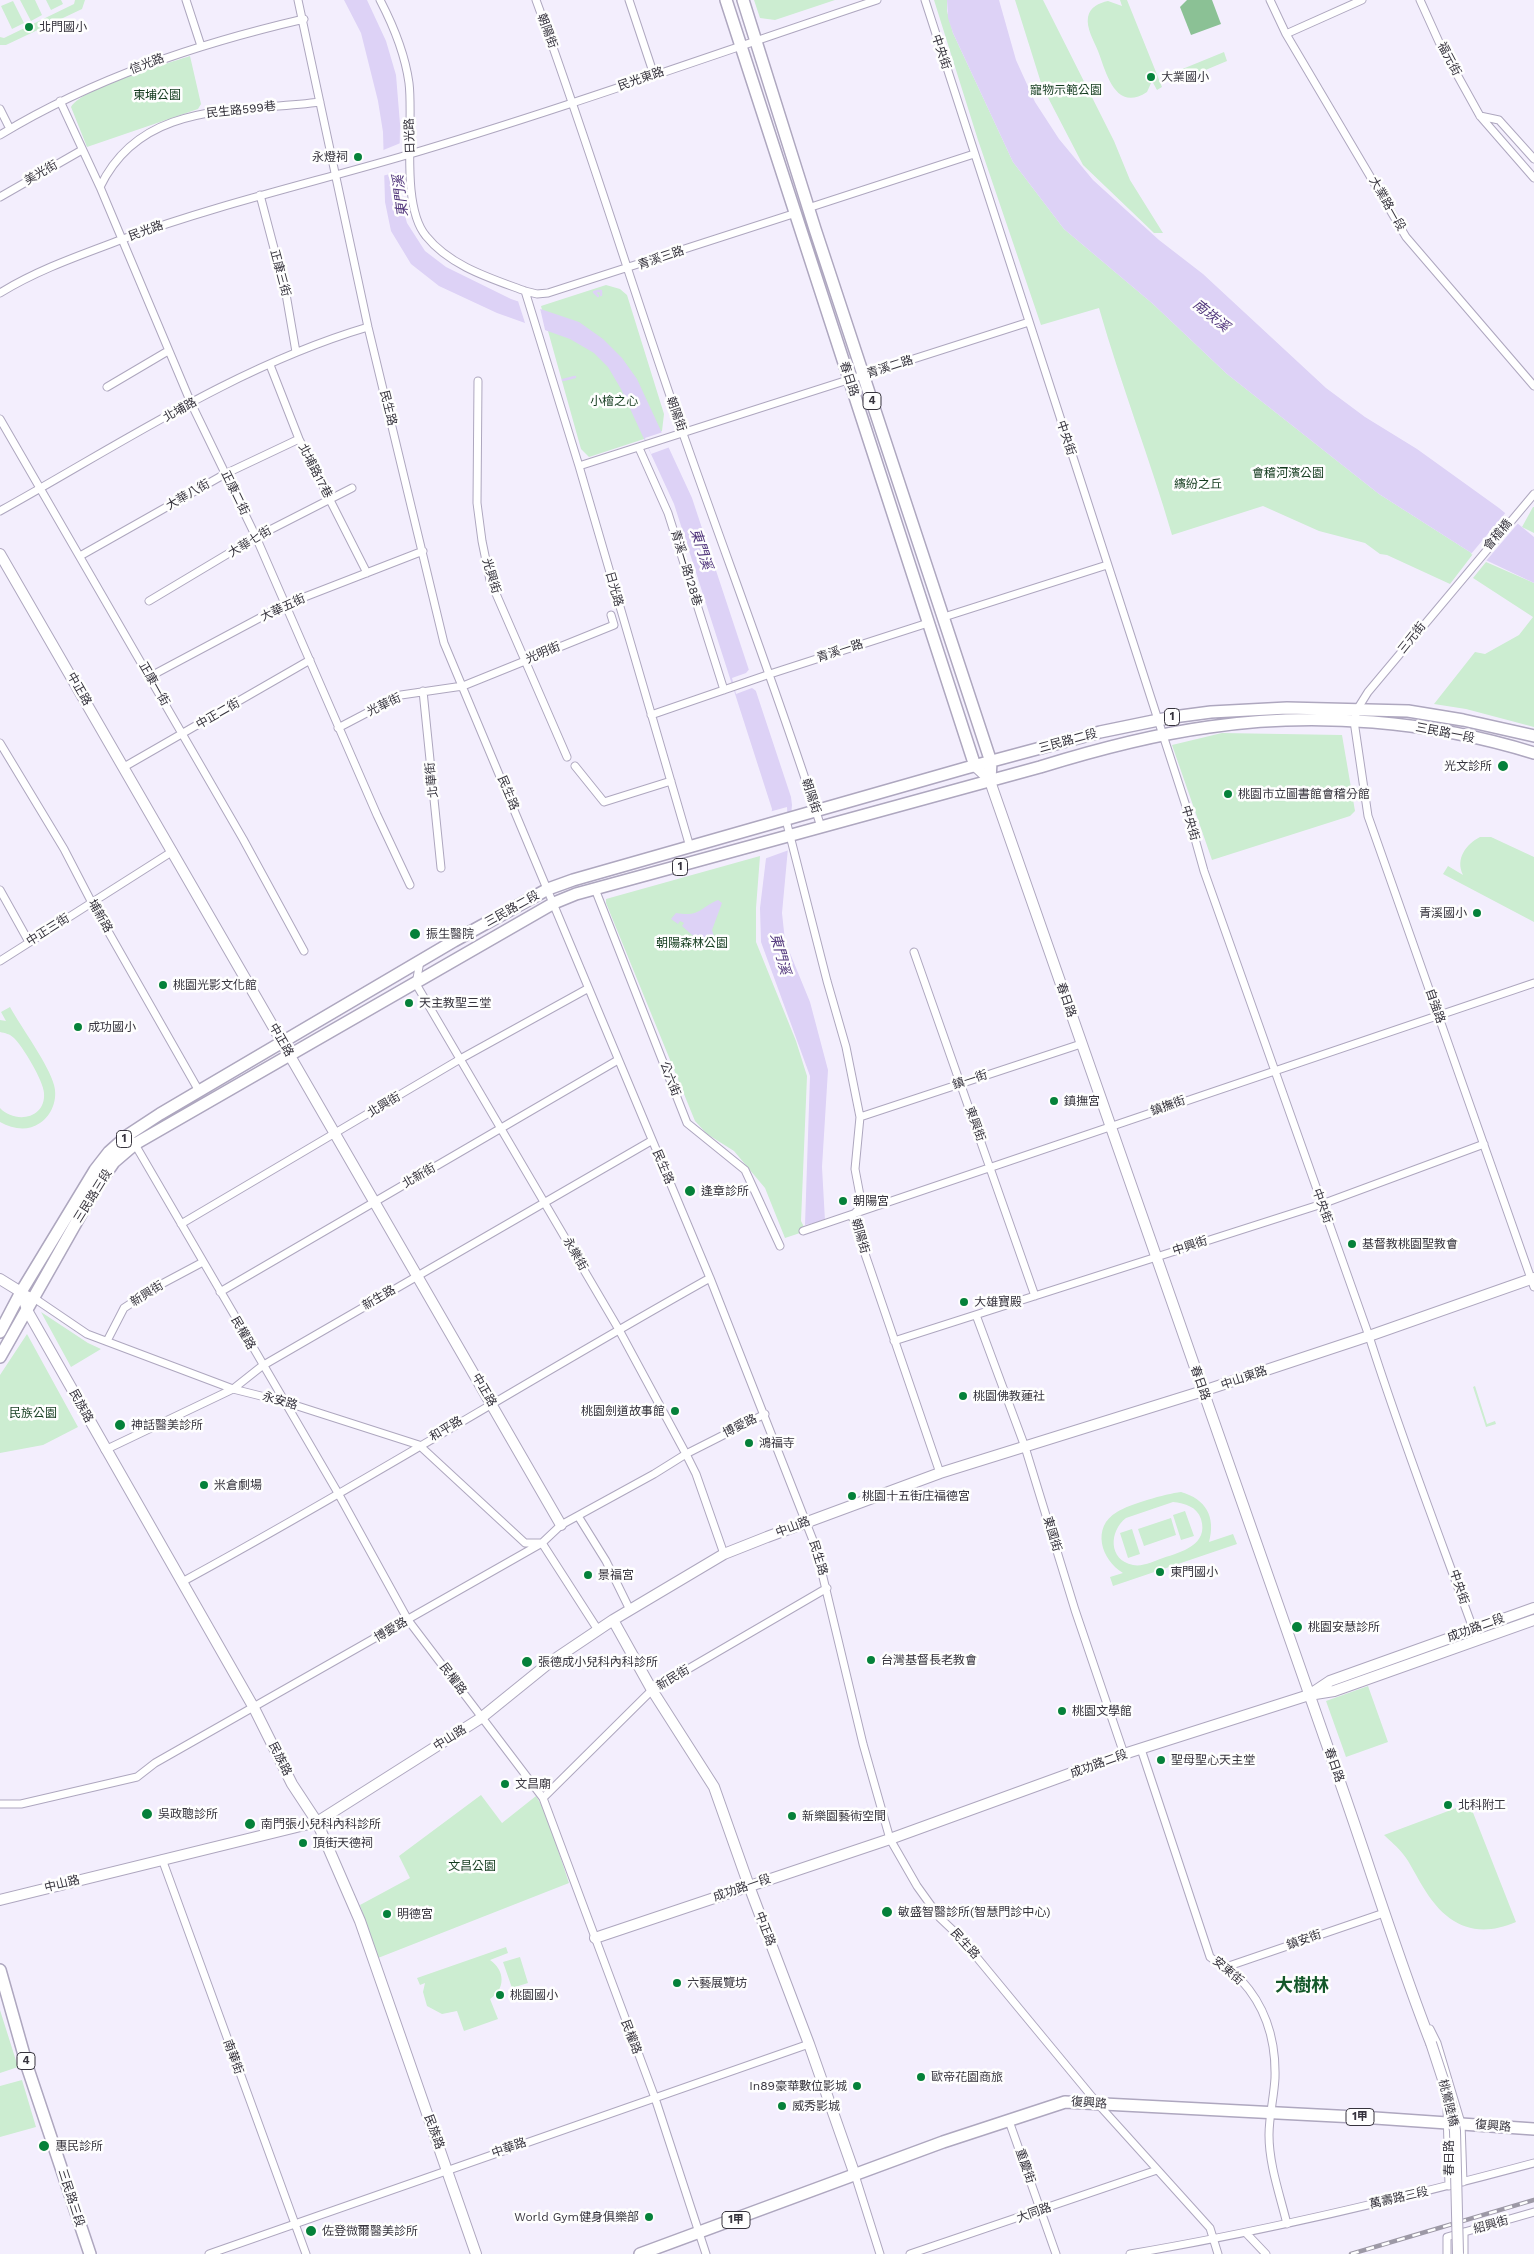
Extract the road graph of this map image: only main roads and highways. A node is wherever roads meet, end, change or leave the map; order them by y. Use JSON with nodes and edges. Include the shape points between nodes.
{"nodes":[{"id":1,"x":726,"y":0,"type":"edge"},
{"id":2,"x":743,"y":0,"type":"edge"},
{"id":3,"x":1358,"y":708,"type":"joint"},
{"id":4,"x":1354,"y":721,"type":"joint"},
{"id":5,"x":1534,"y":736,"type":"edge"},
{"id":6,"x":1534,"y":753,"type":"edge"},
{"id":7,"x":991,"y":762,"type":"junction"},
{"id":8,"x":975,"y":766,"type":"junction"},
{"id":9,"x":990,"y":780,"type":"junction"},
{"id":10,"x":282,"y":1043,"type":"joint"},
{"id":11,"x":290,"y":1056,"type":"joint"},
{"id":12,"x":132,"y":1140,"type":"junction"},
{"id":13,"x":0,"y":1332,"type":"edge"},
{"id":14,"x":0,"y":1357,"type":"edge"},
{"id":15,"x":0,"y":1970,"type":"edge"},
{"id":16,"x":1534,"y":2129,"type":"edge"},
{"id":17,"x":90,"y":2254,"type":"edge"},
{"id":18,"x":640,"y":2254,"type":"edge"}],
"edges":[{"from":1,"to":8,"type":"main road","name":"春日路","number":"4"},
{"from":2,"to":7,"type":"main road","name":"春日路","number":"4","via":[[808,208]]},
{"from":3,"to":5,"type":"main road","name":"三民路一段","number":"1","via":[[1408,711]]},
{"from":3,"to":7,"type":"main road","name":"三民路二段","number":"1","via":[[1211,712],[1100,732]]},
{"from":4,"to":6,"type":"main road","name":"三民路一段","number":"1","via":[[1401,724]]},
{"from":4,"to":9,"type":"main road","name":"三民路二段","number":"1","via":[[1210,726],[1102,748]]},
{"from":7,"to":8,"type":"main road","name":"三民路二段","number":"1"},
{"from":7,"to":9,"type":"main road","name":"春日路","number":"4"},
{"from":8,"to":10,"type":"main road","name":"三民路二段","number":"1","via":[[577,878],[548,890],[420,960]]},
{"from":9,"to":11,"type":"main road","name":"三民路二段","number":"1","via":[[554,903]]},
{"from":10,"to":12,"type":"main road","name":"三民路三段","number":"1","via":[[199,1090]]},
{"from":11,"to":12,"type":"main road","name":"三民路三段","number":"1"},
{"from":12,"to":13,"type":"main road","name":"三民路三段","number":"1","via":[[109,1152],[95,1170]]},
{"from":12,"to":14,"type":"main road","name":"三民路三段","number":"1","via":[[94,1191]]},
{"from":15,"to":17,"type":"main road","name":"三民路三段","number":"4","via":[[28,2069]]},
{"from":16,"to":18,"type":"main road","name":"復興路","number":"1甲","via":[[1065,2102]]}]}
